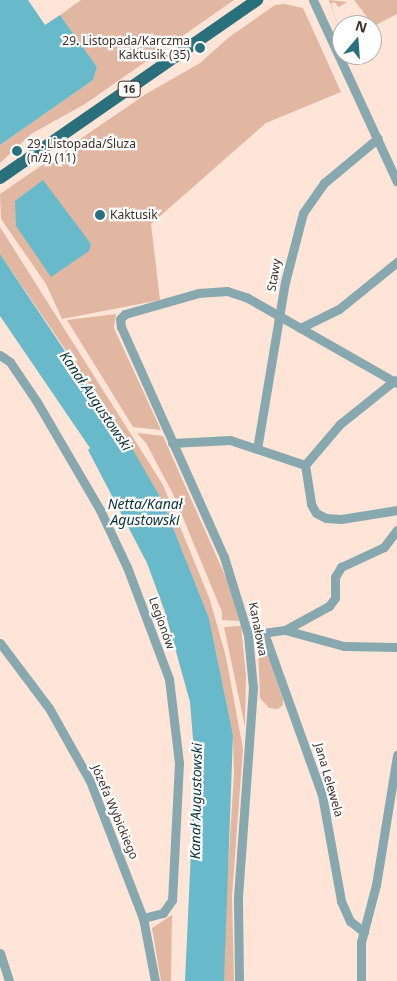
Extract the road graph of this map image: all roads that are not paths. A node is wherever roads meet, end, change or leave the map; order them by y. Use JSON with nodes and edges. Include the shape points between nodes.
{"nodes":[{"id":1,"x":257,"y":0,"type":"edge"},
{"id":2,"x":313,"y":0,"type":"edge"},
{"id":3,"x":378,"y":138,"type":"junction"},
{"id":4,"x":0,"y":178,"type":"edge"},
{"id":5,"x":397,"y":182,"type":"edge"},
{"id":6,"x":397,"y":262,"type":"edge"},
{"id":7,"x":280,"y":317,"type":"junction"},
{"id":8,"x":300,"y":328,"type":"junction"},
{"id":9,"x":0,"y":355,"type":"edge"},
{"id":10,"x":396,"y":382,"type":"edge"},
{"id":11,"x":172,"y":443,"type":"junction"},
{"id":12,"x":257,"y":448,"type":"junction"},
{"id":13,"x":306,"y":465,"type":"junction"},
{"id":14,"x":397,"y":510,"type":"edge"},
{"id":15,"x":397,"y":530,"type":"edge"},
{"id":16,"x":285,"y":630,"type":"junction"},
{"id":17,"x":264,"y":633,"type":"junction"},
{"id":18,"x":248,"y":635,"type":"junction"},
{"id":19,"x":0,"y":642,"type":"edge"},
{"id":20,"x":397,"y":647,"type":"edge"},
{"id":21,"x":397,"y":755,"type":"edge"},
{"id":22,"x":143,"y":918,"type":"junction"},
{"id":23,"x":364,"y":932,"type":"junction"},
{"id":24,"x":0,"y":953,"type":"edge"},
{"id":25,"x":9,"y":981,"type":"edge"},
{"id":26,"x":156,"y":981,"type":"edge"},
{"id":27,"x":239,"y":981,"type":"edge"},
{"id":28,"x":361,"y":981,"type":"edge"}],
"edges":[{"from":1,"to":4,"type":"main road","number":"16"},
{"from":2,"to":3,"type":"street"},
{"from":3,"to":5,"type":"street"},
{"from":3,"to":7,"type":"street","name":"Stawy","via":[[324,183],[310,200],[294,241]]},
{"from":6,"to":8,"type":"street","via":[[339,309]]},
{"from":7,"to":8,"type":"street"},
{"from":7,"to":11,"type":"street","name":"Kanałowa","via":[[246,297],[218,291],[122,316],[120,327]]},
{"from":7,"to":12,"type":"street","name":"Stawy"},
{"from":8,"to":10,"type":"street"},
{"from":9,"to":22,"type":"street","name":"Legionów","via":[[10,362],[37,402],[100,510],[127,567],[169,679],[179,763],[172,900],[163,913]]},
{"from":10,"to":13,"type":"street","via":[[347,417]]},
{"from":11,"to":12,"type":"street","via":[[230,440]]},
{"from":11,"to":18,"type":"street","name":"Kanałowa","via":[[224,557]]},
{"from":12,"to":13,"type":"street"},
{"from":13,"to":14,"type":"street","via":[[311,504],[321,516],[341,519]]},
{"from":15,"to":16,"type":"street","via":[[384,547],[341,567],[335,578],[335,598],[329,606],[301,618]]},
{"from":16,"to":17,"type":"street"},
{"from":16,"to":20,"type":"street","via":[[344,646]]},
{"from":17,"to":18,"type":"street"},
{"from":17,"to":23,"type":"street","name":"Jana Lelewela","via":[[322,795],[341,901],[350,921]]},
{"from":18,"to":27,"type":"street","name":"Kanałowa","via":[[253,688],[238,896]]},
{"from":19,"to":22,"type":"street","name":"Józefa Wybickiego","via":[[49,708],[90,781]]},
{"from":21,"to":23,"type":"street","via":[[378,876]]},
{"from":22,"to":26,"type":"street","name":"Józefa Wybickiego"},
{"from":23,"to":28,"type":"street","via":[[360,951]]},
{"from":24,"to":25,"type":"street"}]}
